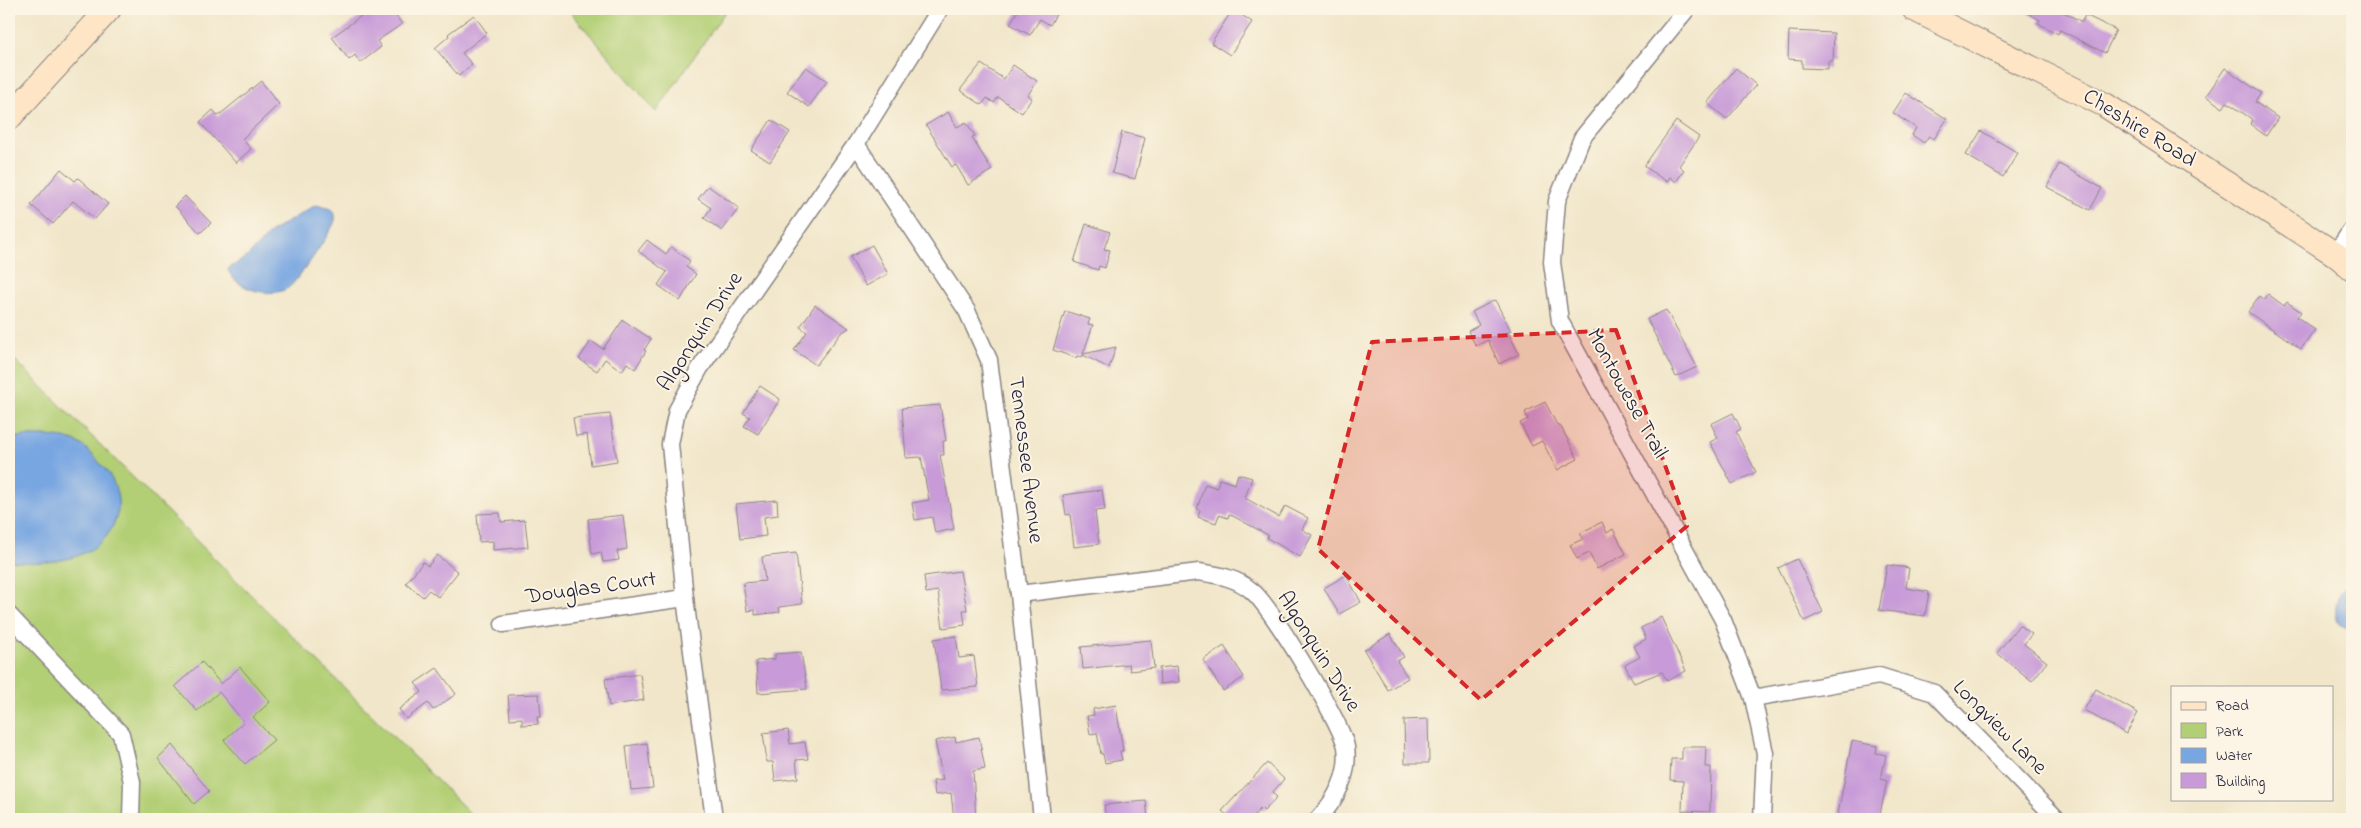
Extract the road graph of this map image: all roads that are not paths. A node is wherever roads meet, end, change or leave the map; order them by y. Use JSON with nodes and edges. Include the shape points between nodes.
{"nodes":[{"id":1,"x":109,"y":9,"type":"edge"},
{"id":2,"x":940,"y":9,"type":"edge"},
{"id":3,"x":1687,"y":9,"type":"edge"},
{"id":4,"x":1914,"y":9,"type":"edge"},
{"id":5,"x":9,"y":118,"type":"edge"},
{"id":6,"x":856,"y":144,"type":"junction"},
{"id":7,"x":2352,"y":229,"type":"edge"},
{"id":8,"x":2344,"y":261,"type":"edge"},
{"id":9,"x":1020,"y":594,"type":"junction"},
{"id":10,"x":685,"y":598,"type":"junction"},
{"id":11,"x":9,"y":615,"type":"edge"},
{"id":12,"x":503,"y":624,"type":"dead end"},
{"id":13,"x":1753,"y":698,"type":"junction"},
{"id":14,"x":131,"y":819,"type":"edge"},
{"id":15,"x":714,"y":819,"type":"edge"},
{"id":16,"x":1042,"y":819,"type":"edge"},
{"id":17,"x":1318,"y":819,"type":"edge"},
{"id":18,"x":1762,"y":819,"type":"edge"},
{"id":19,"x":2057,"y":819,"type":"edge"}],
"edges":[{"from":1,"to":5,"type":"street"},
{"from":2,"to":6,"type":"street","name":"Algonquin Drive"},
{"from":3,"to":13,"type":"street","name":"Montowese Trail","via":[[1582,138],[1557,201],[1552,262],[1560,322],[1723,620]]},
{"from":4,"to":8,"type":"street","name":"Cheshire Road","via":[[2105,105]]},
{"from":6,"to":9,"type":"street","name":"Tennessee Avenue","via":[[967,311],[989,360]]},
{"from":6,"to":10,"type":"street","name":"Algonquin Drive","via":[[700,368],[677,410],[670,444]]},
{"from":7,"to":8,"type":"street"},
{"from":9,"to":16,"type":"street","name":"Tennessee Avenue"},
{"from":9,"to":17,"type":"street","name":"Algonquin Drive","via":[[1200,572],[1227,576],[1253,591],[1272,615],[1336,719],[1346,747],[1345,776],[1328,808]]},
{"from":10,"to":12,"type":"street","name":"Douglas Court"},
{"from":10,"to":15,"type":"street","name":"Algonquin Drive"},
{"from":11,"to":14,"type":"street","via":[[121,734],[132,782]]},
{"from":13,"to":18,"type":"street","name":"Montowese Trail","via":[[1765,753]]},
{"from":13,"to":19,"type":"street","name":"Longview Lane","via":[[1879,676],[1934,693]]}]}
